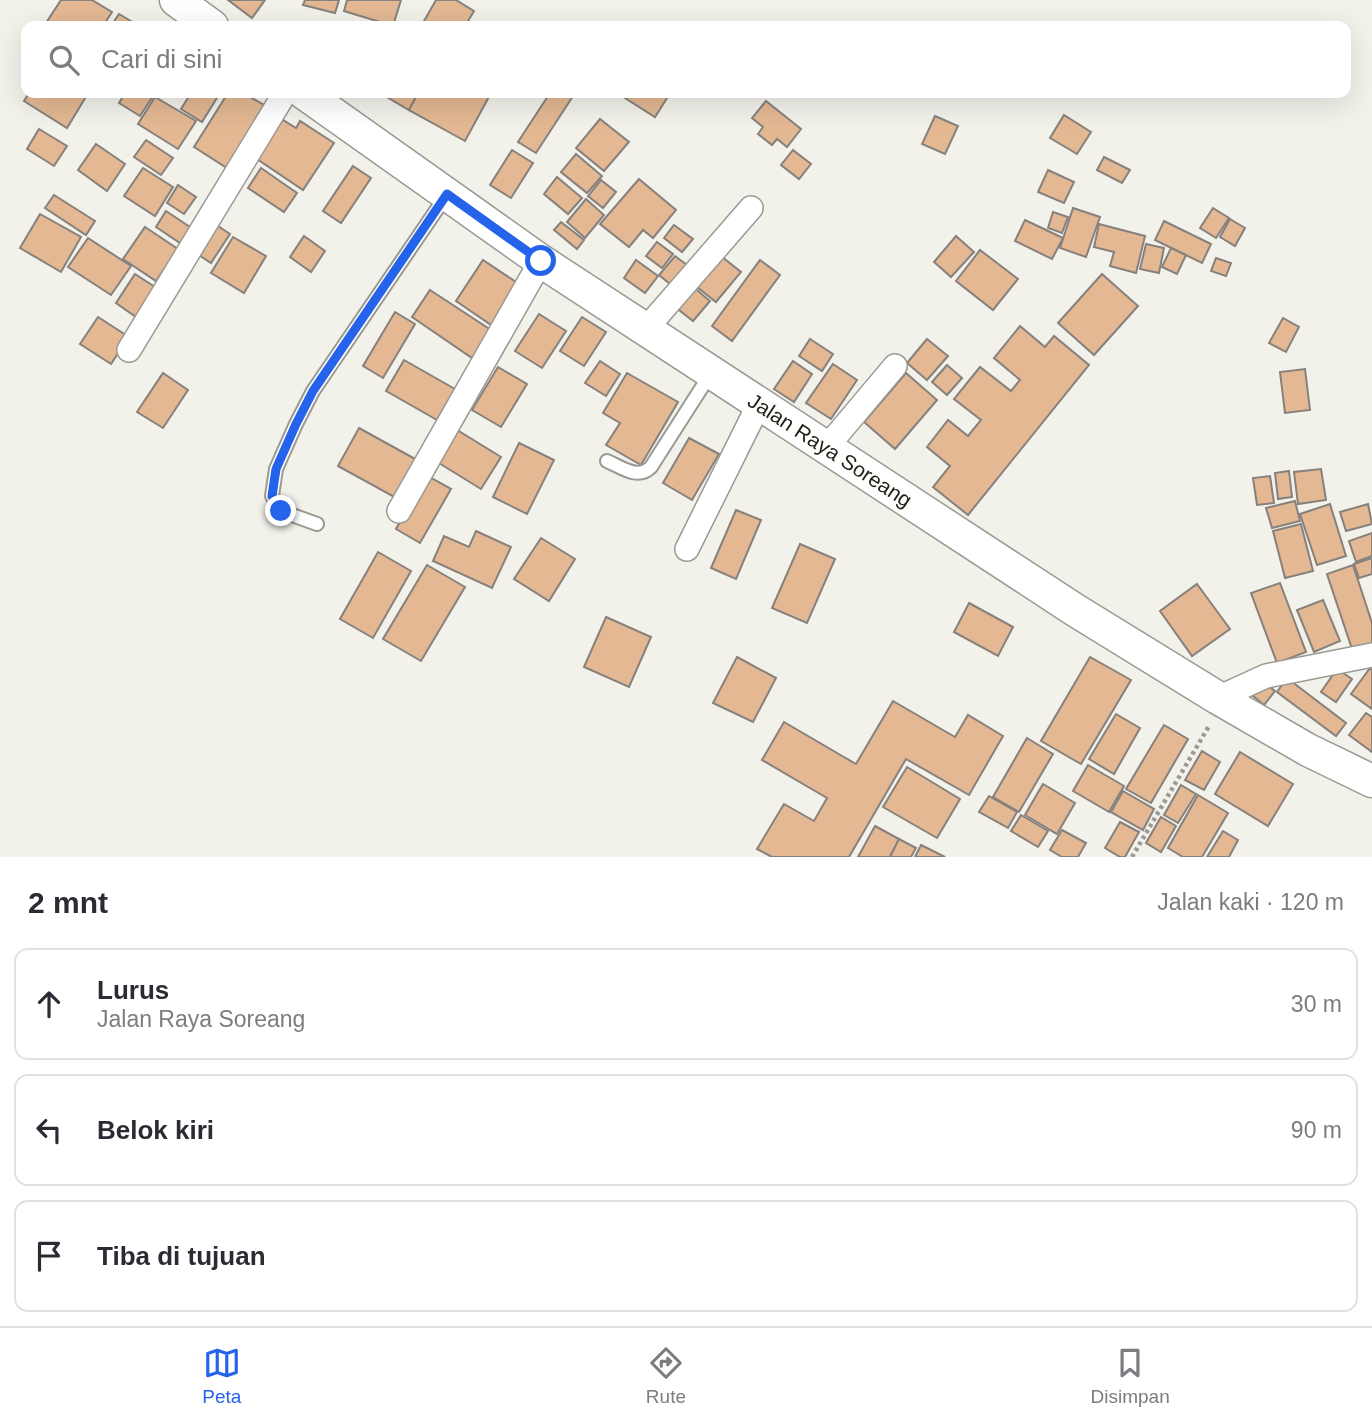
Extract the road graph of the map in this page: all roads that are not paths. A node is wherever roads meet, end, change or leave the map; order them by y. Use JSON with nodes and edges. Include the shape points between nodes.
{"nodes":[{"id":1,"x":176,"y":0,"type":"edge"},
{"id":2,"x":205,"y":21,"type":"edge"},
{"id":3,"x":282,"y":98,"type":"edge"},
{"id":4,"x":311,"y":98,"type":"edge"},
{"id":5,"x":447,"y":194,"type":"junction"},
{"id":6,"x":751,"y":208,"type":"dead end"},
{"id":7,"x":541,"y":261,"type":"junction"},
{"id":8,"x":645,"y":330,"type":"junction"},
{"id":9,"x":129,"y":351,"type":"dead end"},
{"id":10,"x":895,"y":366,"type":"dead end"},
{"id":11,"x":711,"y":373,"type":"junction"},
{"id":12,"x":759,"y":404,"type":"junction"},
{"id":13,"x":826,"y":447,"type":"junction"},
{"id":14,"x":607,"y":461,"type":"dead end"},
{"id":15,"x":399,"y":511,"type":"dead end"},
{"id":16,"x":317,"y":524,"type":"dead end"},
{"id":17,"x":687,"y":548,"type":"dead end"},
{"id":18,"x":1372,"y":655,"type":"edge"},
{"id":19,"x":1221,"y":699,"type":"junction"},
{"id":20,"x":1372,"y":781,"type":"edge"}],
"edges":[{"from":1,"to":2,"type":"main road"},
{"from":3,"to":9,"type":"street"},
{"from":4,"to":5,"type":"main road","name":"Jalan Raya Soreang"},
{"from":5,"to":7,"type":"main road","name":"Jalan Raya Soreang"},
{"from":5,"to":16,"type":"lane","via":[[313,391],[276,469],[272,496],[281,511]]},
{"from":6,"to":8,"type":"street"},
{"from":7,"to":8,"type":"main road","name":"Jalan Raya Soreang"},
{"from":7,"to":15,"type":"street"},
{"from":8,"to":11,"type":"main road","name":"Jalan Raya Soreang"},
{"from":10,"to":13,"type":"street"},
{"from":11,"to":12,"type":"main road","name":"Jalan Raya Soreang"},
{"from":11,"to":14,"type":"lane","via":[[646,472],[632,472]]},
{"from":12,"to":13,"type":"main road","name":"Jalan Raya Soreang"},
{"from":12,"to":17,"type":"street"},
{"from":13,"to":19,"type":"main road","name":"Jalan Raya Soreang"},
{"from":18,"to":19,"type":"street","via":[[1266,677]]},
{"from":19,"to":20,"type":"main road","name":"Jalan Raya Soreang"}]}
